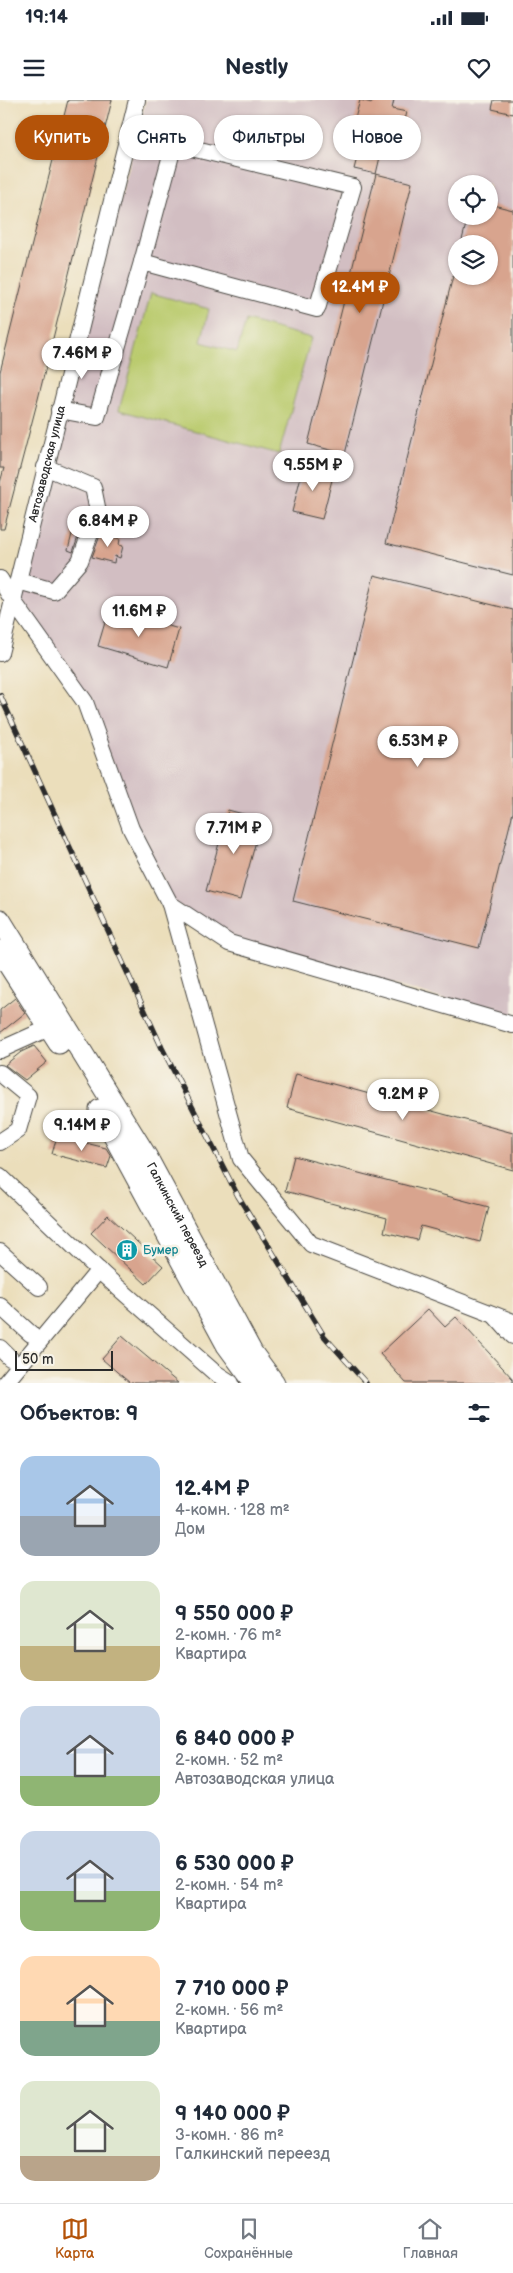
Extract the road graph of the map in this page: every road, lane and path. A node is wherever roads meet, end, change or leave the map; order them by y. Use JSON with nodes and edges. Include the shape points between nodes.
{"nodes":[{"id":1,"x":137,"y":100,"type":"edge"},
{"id":2,"x":133,"y":115,"type":"edge"},
{"id":3,"x":204,"y":151,"type":"edge"},
{"id":4,"x":122,"y":160,"type":"edge"},
{"id":5,"x":170,"y":160,"type":"edge"},
{"id":6,"x":142,"y":262,"type":"junction"},
{"id":7,"x":59,"y":410,"type":"junction"},
{"id":8,"x":45,"y":468,"type":"junction"},
{"id":9,"x":0,"y":579,"type":"edge"},
{"id":10,"x":18,"y":581,"type":"junction"},
{"id":11,"x":13,"y":601,"type":"junction"},
{"id":12,"x":0,"y":653,"type":"edge"},
{"id":13,"x":170,"y":904,"type":"junction"},
{"id":14,"x":0,"y":920,"type":"edge"},
{"id":15,"x":0,"y":951,"type":"edge"},
{"id":16,"x":513,"y":1025,"type":"edge"},
{"id":17,"x":49,"y":1028,"type":"junction"},
{"id":18,"x":0,"y":1050,"type":"edge"},
{"id":19,"x":0,"y":1073,"type":"edge"},
{"id":20,"x":0,"y":1142,"type":"edge"},
{"id":21,"x":0,"y":1176,"type":"edge"},
{"id":22,"x":0,"y":1252,"type":"edge"},
{"id":23,"x":99,"y":1270,"type":"junction"},
{"id":24,"x":39,"y":1287,"type":"dead end"},
{"id":25,"x":0,"y":1306,"type":"edge"},
{"id":26,"x":495,"y":1315,"type":"junction"},
{"id":27,"x":513,"y":1322,"type":"edge"},
{"id":28,"x":31,"y":1334,"type":"dead end"},
{"id":29,"x":513,"y":1336,"type":"edge"},
{"id":30,"x":246,"y":1358,"type":"junction"},
{"id":31,"x":226,"y":1380,"type":"edge"},
{"id":32,"x":5,"y":1383,"type":"edge"},
{"id":33,"x":255,"y":1383,"type":"edge"},
{"id":34,"x":274,"y":1383,"type":"edge"}],
"edges":[{"from":1,"to":2,"type":"street","name":"Автозаводская улица"},
{"from":3,"to":6,"type":"street","via":[[353,186],[317,309]]},
{"from":4,"to":7,"type":"street","name":"Автозаводская улица"},
{"from":5,"to":6,"type":"street"},
{"from":6,"to":7,"type":"street","via":[[97,417]]},
{"from":7,"to":8,"type":"street","name":"Автозаводская улица"},
{"from":8,"to":10,"type":"street","name":"Автозаводская улица"},
{"from":8,"to":10,"type":"street","via":[[93,487],[98,512],[80,561],[54,592]]},
{"from":9,"to":11,"type":"street"},
{"from":10,"to":11,"type":"street","name":"Автозаводская улица"},
{"from":11,"to":12,"type":"street","name":"Автозаводская улица"},
{"from":11,"to":13,"type":"street","via":[[84,702],[131,829]]},
{"from":13,"to":16,"type":"street","via":[[229,943]]},
{"from":13,"to":26,"type":"street","via":[[241,1159],[311,1244]]},
{"from":14,"to":30,"type":"main road","name":"Галкинский переезд","via":[[146,1156]]},
{"from":15,"to":17,"type":"main road","name":"Галкинский переезд"},
{"from":17,"to":18,"type":"street"},
{"from":17,"to":30,"type":"main road","name":"Галкинский переезд","via":[[113,1131],[227,1345]]},
{"from":19,"to":20,"type":"street","via":[[28,1096],[18,1130]]},
{"from":21,"to":23,"type":"street"},
{"from":22,"to":24,"type":"street"},
{"from":23,"to":31,"type":"street"},
{"from":23,"to":32,"type":"street"},
{"from":25,"to":28,"type":"street"},
{"from":26,"to":27,"type":"street"},
{"from":26,"to":29,"type":"street"},
{"from":30,"to":31,"type":"street"},
{"from":30,"to":33,"type":"main road","name":"Галкинский переезд"},
{"from":30,"to":34,"type":"main road","name":"Галкинский переезд"}]}
